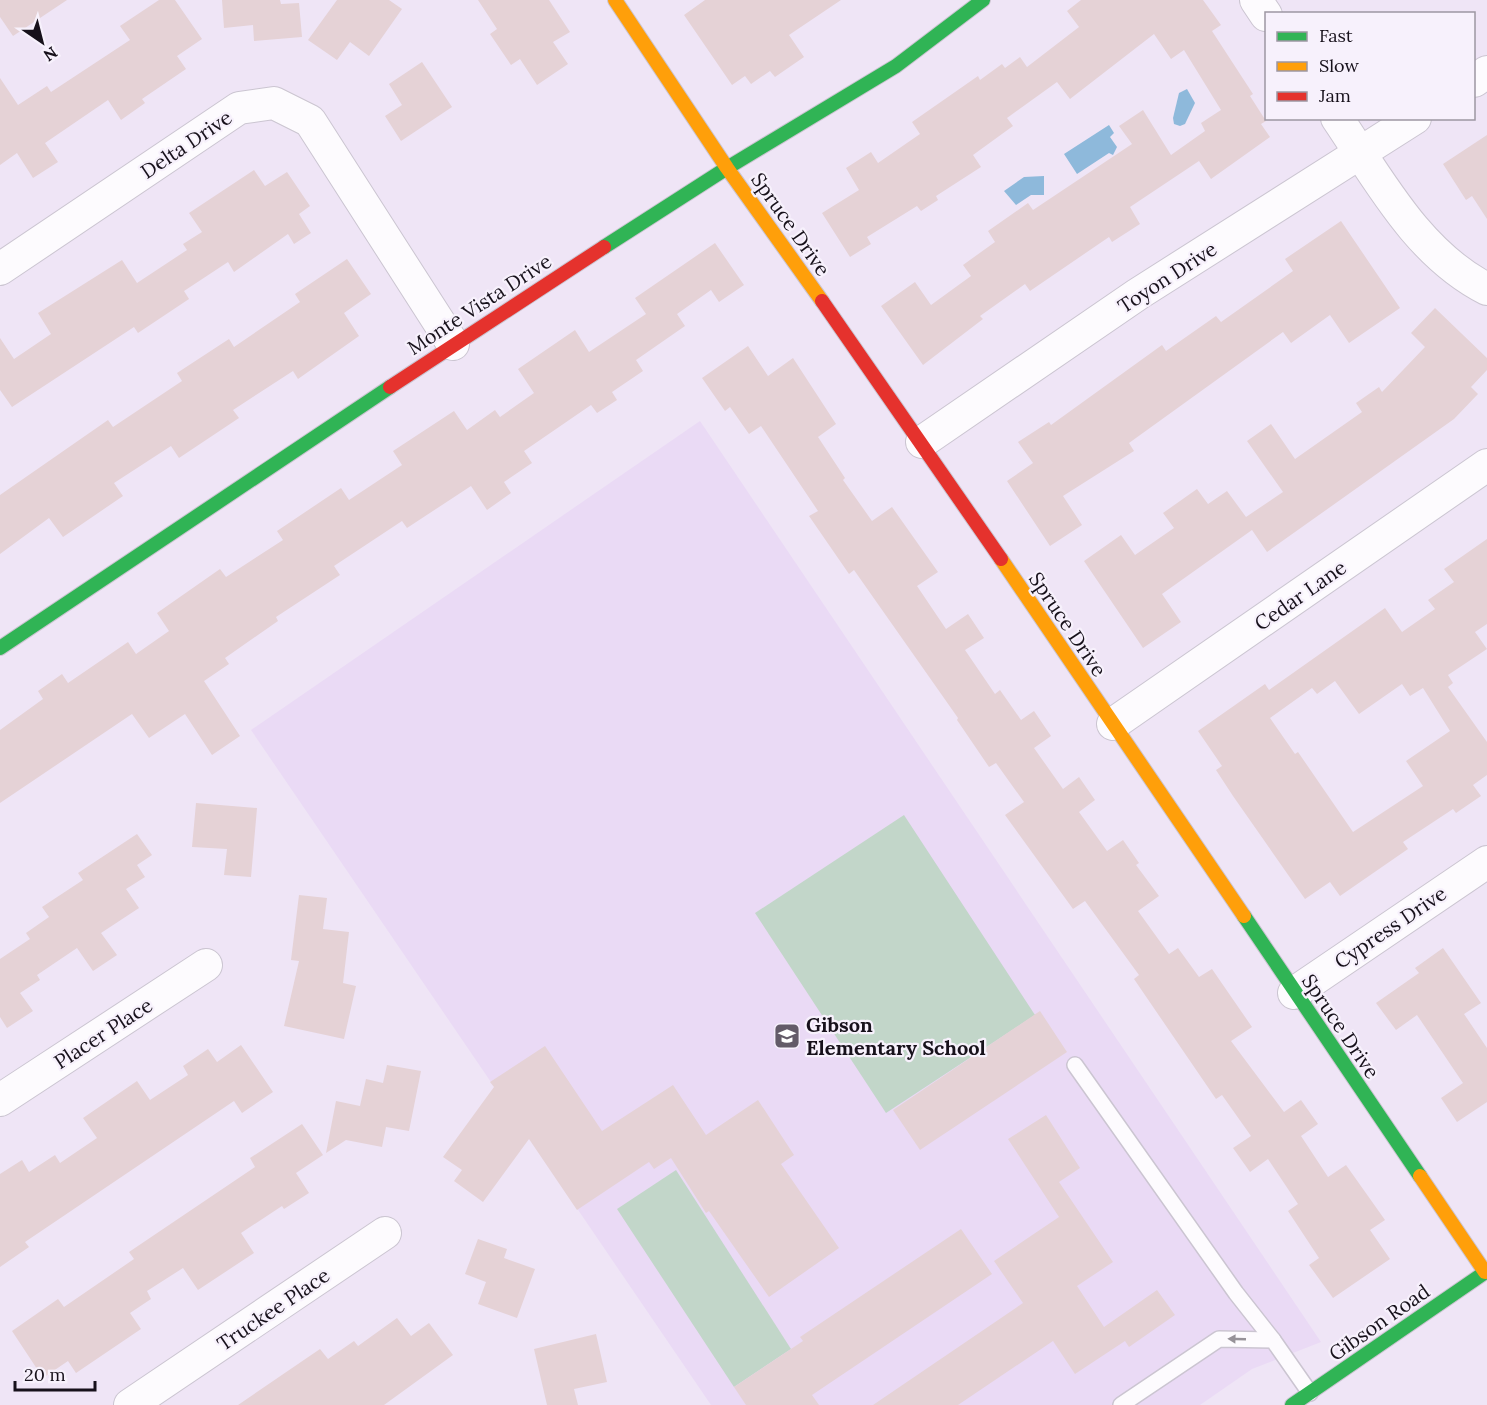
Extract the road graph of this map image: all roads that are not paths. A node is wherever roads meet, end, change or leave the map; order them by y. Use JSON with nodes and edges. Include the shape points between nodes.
{"nodes":[{"id":1,"x":615,"y":0,"type":"edge"},
{"id":2,"x":983,"y":0,"type":"edge"},
{"id":3,"x":1256,"y":0,"type":"edge"},
{"id":4,"x":1265,"y":14,"type":"edge"},
{"id":5,"x":1338,"y":120,"type":"edge"},
{"id":6,"x":1412,"y":120,"type":"edge"},
{"id":7,"x":1361,"y":154,"type":"junction"},
{"id":8,"x":727,"y":168,"type":"junction"},
{"id":9,"x":0,"y":269,"type":"edge"},
{"id":10,"x":1487,"y":289,"type":"edge"},
{"id":11,"x":453,"y":344,"type":"junction"},
{"id":12,"x":922,"y":442,"type":"junction"},
{"id":13,"x":1487,"y":465,"type":"edge"},
{"id":14,"x":0,"y":648,"type":"edge"},
{"id":15,"x":1113,"y":724,"type":"junction"},
{"id":16,"x":1487,"y":862,"type":"edge"},
{"id":17,"x":206,"y":965,"type":"dead end"},
{"id":18,"x":1294,"y":993,"type":"junction"},
{"id":19,"x":1075,"y":1065,"type":"dead end"},
{"id":20,"x":0,"y":1100,"type":"edge"},
{"id":21,"x":386,"y":1233,"type":"dead end"},
{"id":22,"x":1486,"y":1271,"type":"edge"},
{"id":23,"x":1273,"y":1341,"type":"junction"},
{"id":24,"x":1310,"y":1393,"type":"junction"},
{"id":25,"x":130,"y":1405,"type":"edge"},
{"id":26,"x":1121,"y":1405,"type":"edge"},
{"id":27,"x":1292,"y":1405,"type":"edge"}],
"edges":[{"from":1,"to":8,"type":"street","name":"Spruce Drive"},
{"from":2,"to":8,"type":"street","name":"Monte Vista Drive","via":[[896,66]]},
{"from":3,"to":4,"type":"street"},
{"from":5,"to":7,"type":"street"},
{"from":6,"to":7,"type":"street","name":"Toyon Drive"},
{"from":7,"to":10,"type":"street","via":[[1399,213],[1464,277]]},
{"from":7,"to":12,"type":"street","name":"Toyon Drive","via":[[1138,294]]},
{"from":8,"to":11,"type":"street","name":"Monte Vista Drive"},
{"from":8,"to":12,"type":"street","name":"Spruce Drive"},
{"from":9,"to":11,"type":"street","name":"Delta Drive","via":[[239,108],[274,103],[310,121]]},
{"from":11,"to":14,"type":"street","name":"Monte Vista Drive"},
{"from":12,"to":15,"type":"street","name":"Spruce Drive"},
{"from":13,"to":15,"type":"street","name":"Cedar Lane"},
{"from":15,"to":18,"type":"street","name":"Spruce Drive"},
{"from":16,"to":18,"type":"street","name":"Cypress Drive"},
{"from":17,"to":20,"type":"street","name":"Placer Place"},
{"from":18,"to":22,"type":"street","name":"Spruce Drive"},
{"from":19,"to":23,"type":"lane"},
{"from":21,"to":25,"type":"street","name":"Truckee Place"},
{"from":22,"to":24,"type":"street","name":"Gibson Road"},
{"from":23,"to":24,"type":"lane"},
{"from":23,"to":26,"type":"lane","one_way":true,"via":[[1219,1339]]},
{"from":24,"to":27,"type":"street","name":"Gibson Road"}]}
